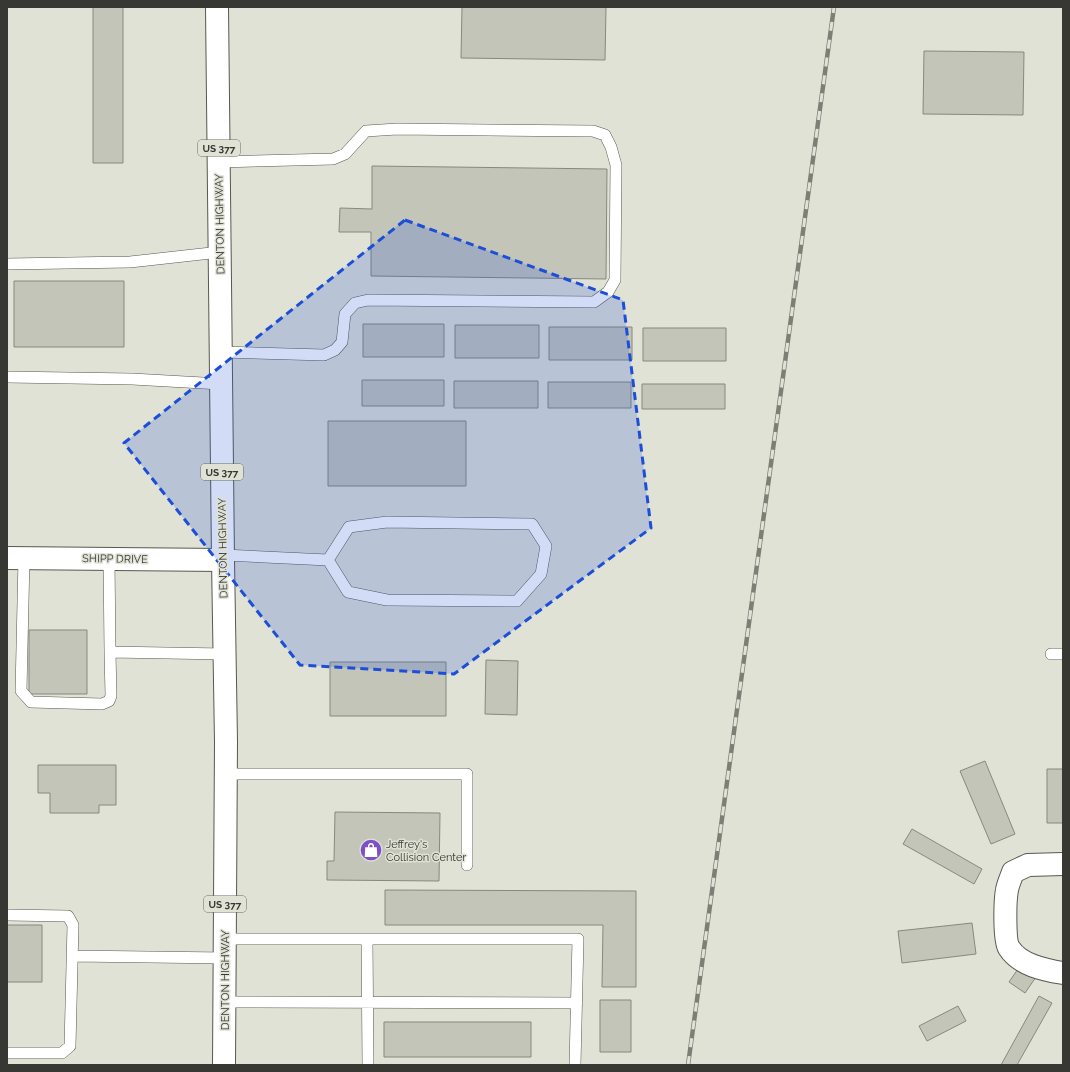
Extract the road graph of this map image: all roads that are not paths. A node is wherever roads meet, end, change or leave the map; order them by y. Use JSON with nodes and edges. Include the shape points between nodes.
{"nodes":[{"id":1,"x":217,"y":7,"type":"edge"},
{"id":2,"x":219,"y":162,"type":"junction"},
{"id":3,"x":220,"y":252,"type":"junction"},
{"id":4,"x":7,"y":264,"type":"edge"},
{"id":5,"x":222,"y":352,"type":"junction"},
{"id":6,"x":7,"y":377,"type":"edge"},
{"id":7,"x":222,"y":384,"type":"junction"},
{"id":8,"x":223,"y":557,"type":"junction"},
{"id":9,"x":16,"y":558,"type":"edge"},
{"id":10,"x":109,"y":558,"type":"junction"},
{"id":11,"x":328,"y":560,"type":"junction"},
{"id":12,"x":110,"y":652,"type":"junction"},
{"id":13,"x":224,"y":654,"type":"junction"},
{"id":14,"x":1051,"y":654,"type":"dead end"},
{"id":15,"x":1063,"y":654,"type":"edge"},
{"id":16,"x":226,"y":774,"type":"junction"},
{"id":17,"x":1063,"y":864,"type":"edge"},
{"id":18,"x":467,"y":866,"type":"dead end"},
{"id":19,"x":7,"y":915,"type":"edge"},
{"id":20,"x":367,"y":939,"type":"junction"},
{"id":21,"x":225,"y":948,"type":"junction"},
{"id":22,"x":73,"y":956,"type":"junction"},
{"id":23,"x":1063,"y":972,"type":"edge"},
{"id":24,"x":225,"y":1002,"type":"junction"},
{"id":25,"x":368,"y":1003,"type":"junction"},
{"id":26,"x":577,"y":1003,"type":"junction"},
{"id":27,"x":7,"y":1053,"type":"edge"},
{"id":28,"x":224,"y":1065,"type":"edge"},
{"id":29,"x":368,"y":1065,"type":"edge"},
{"id":30,"x":575,"y":1065,"type":"edge"}],
"edges":[{"from":1,"to":2,"type":"main road","name":"DENTON HIGHWAY","number":"US 377"},
{"from":2,"to":3,"type":"main road","name":"DENTON HIGHWAY","number":"US 377"},
{"from":2,"to":5,"type":"lane","via":[[333,159],[345,154],[366,131],[397,129],[593,131],[605,136],[616,165],[615,280],[608,292],[594,302],[368,300],[355,303],[345,314],[342,342],[335,350],[324,355]]},
{"from":3,"to":4,"type":"lane","via":[[130,262]]},
{"from":3,"to":5,"type":"main road","name":"DENTON HIGHWAY","number":"US 377"},
{"from":5,"to":7,"type":"main road","name":"DENTON HIGHWAY","number":"US 377"},
{"from":6,"to":7,"type":"lane","via":[[132,379]]},
{"from":7,"to":8,"type":"main road","name":"DENTON HIGHWAY","number":"US 377"},
{"from":8,"to":10,"type":"main road","name":"SHIPP DRIVE"},
{"from":8,"to":11,"type":"lane"},
{"from":8,"to":13,"type":"main road","name":"DENTON HIGHWAY","number":"US 377"},
{"from":9,"to":10,"type":"main road","name":"SHIPP DRIVE"},
{"from":9,"to":12,"type":"lane","via":[[21,691],[25,697],[31,702],[102,704],[108,701],[111,696]]},
{"from":10,"to":12,"type":"lane"},
{"from":11,"to":11,"type":"lane","via":[[349,527],[387,522],[532,524],[546,546],[541,574],[517,600],[387,600],[348,592]]},
{"from":12,"to":13,"type":"lane"},
{"from":13,"to":16,"type":"main road","name":"DENTON HIGHWAY","number":"US 377"},
{"from":14,"to":15,"type":"lane"},
{"from":16,"to":18,"type":"lane","via":[[467,774]]},
{"from":16,"to":21,"type":"main road","name":"DENTON HIGHWAY","number":"US 377"},
{"from":17,"to":23,"type":"main road","via":[[1028,866],[1013,872],[1006,891],[1005,926],[1008,947],[1024,962],[1047,970]]},
{"from":19,"to":22,"type":"lane","via":[[68,916],[73,925]]},
{"from":20,"to":21,"type":"lane"},
{"from":20,"to":25,"type":"lane"},
{"from":20,"to":26,"type":"lane","via":[[578,939]]},
{"from":21,"to":22,"type":"lane"},
{"from":21,"to":24,"type":"main road","name":"DENTON HIGHWAY","number":"US 377"},
{"from":22,"to":27,"type":"lane","via":[[70,1046],[62,1054]]},
{"from":24,"to":25,"type":"lane"},
{"from":24,"to":28,"type":"main road","name":"DENTON HIGHWAY","number":"US 377"},
{"from":25,"to":26,"type":"lane"},
{"from":25,"to":29,"type":"lane"},
{"from":26,"to":30,"type":"lane"}]}
